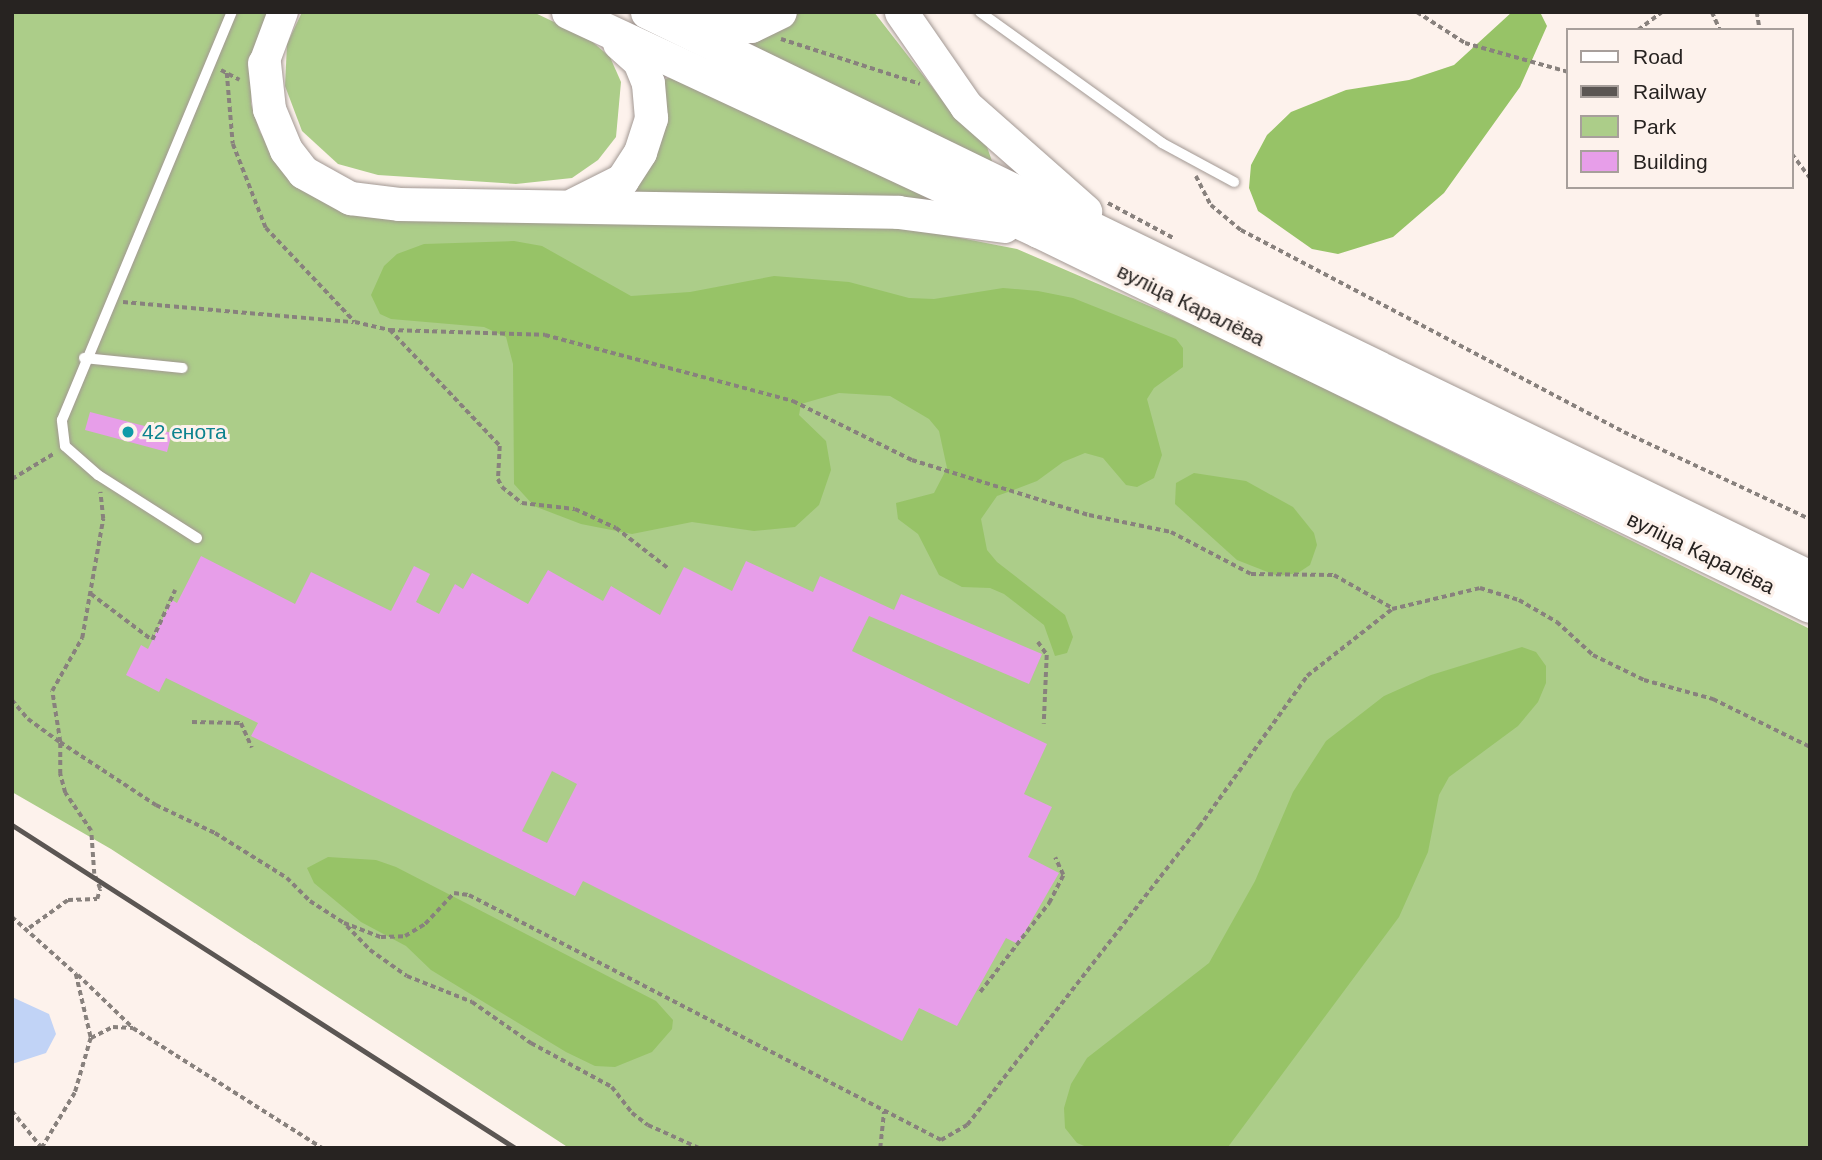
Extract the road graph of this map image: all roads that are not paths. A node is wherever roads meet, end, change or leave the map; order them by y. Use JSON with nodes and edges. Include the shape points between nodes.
{"nodes":[{"id":1,"x":232,"y":12,"type":"edge"},
{"id":2,"x":283,"y":12,"type":"edge"},
{"id":3,"x":568,"y":12,"type":"edge"},
{"id":4,"x":647,"y":12,"type":"edge"},
{"id":5,"x":663,"y":12,"type":"edge"},
{"id":6,"x":901,"y":12,"type":"edge"},
{"id":7,"x":980,"y":12,"type":"edge"},
{"id":8,"x":773,"y":16,"type":"edge"},
{"id":9,"x":612,"y":36,"type":"junction"},
{"id":10,"x":264,"y":63,"type":"joint"},
{"id":11,"x":1234,"y":182,"type":"dead end"},
{"id":12,"x":562,"y":208,"type":"junction"},
{"id":13,"x":1038,"y":231,"type":"junction"},
{"id":14,"x":1116,"y":238,"type":"junction"},
{"id":15,"x":84,"y":358,"type":"junction"},
{"id":16,"x":182,"y":368,"type":"dead end"},
{"id":17,"x":197,"y":538,"type":"dead end"},
{"id":18,"x":1810,"y":577,"type":"edge"},
{"id":19,"x":1810,"y":606,"type":"edge"}],
"edges":[{"from":1,"to":15,"type":"lane"},
{"from":2,"to":10,"type":"main road"},
{"from":3,"to":9,"type":"main road","name":"вуліца Каралёва"},
{"from":4,"to":14,"type":"main road","name":"вуліца Каралёва"},
{"from":5,"to":8,"type":"main road","via":[[722,29]]},
{"from":6,"to":14,"type":"main road","via":[[966,106]]},
{"from":7,"to":11,"type":"lane","via":[[1185,156]]},
{"from":9,"to":12,"type":"main road","via":[[639,61],[648,83],[651,118],[640,152],[622,180]]},
{"from":9,"to":13,"type":"main road","name":"вуліца Каралёва"},
{"from":10,"to":12,"type":"main road","via":[[276,132],[303,172],[325,187],[350,198],[398,204]]},
{"from":12,"to":13,"type":"main road","via":[[898,212]]},
{"from":13,"to":19,"type":"main road","name":"вуліца Каралёва"},
{"from":14,"to":18,"type":"main road","name":"вуліца Каралёва"},
{"from":15,"to":16,"type":"lane"},
{"from":15,"to":17,"type":"lane","via":[[62,420],[65,446],[97,475]]}]}
